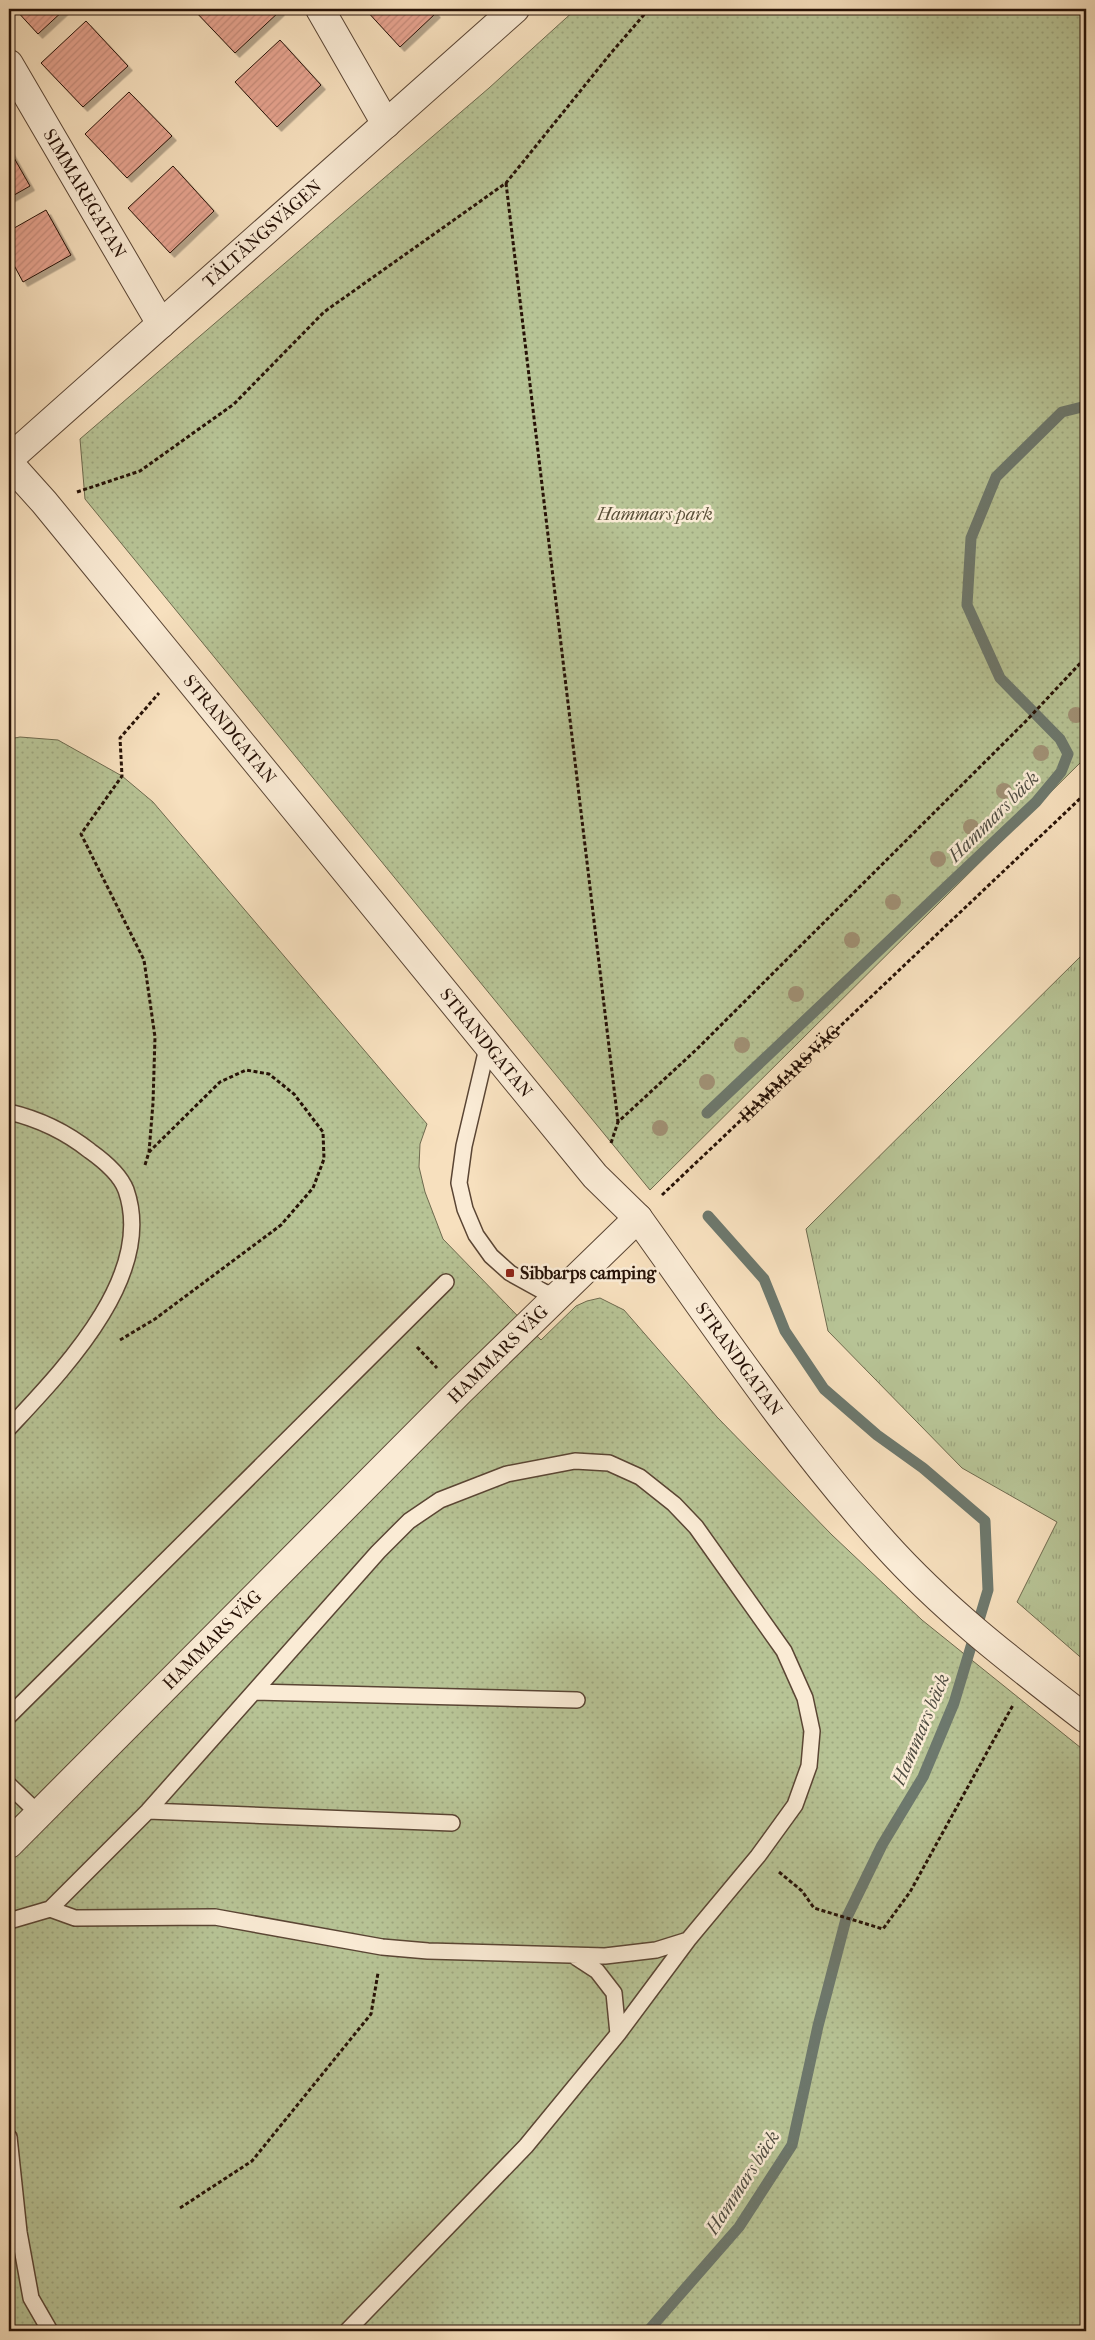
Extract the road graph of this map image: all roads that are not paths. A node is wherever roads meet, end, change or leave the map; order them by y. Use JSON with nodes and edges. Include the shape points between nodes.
{"nodes":[{"id":1,"x":320,"y":9,"type":"edge"},
{"id":2,"x":515,"y":9,"type":"edge"},
{"id":3,"x":9,"y":64,"type":"edge"},
{"id":4,"x":386,"y":124,"type":"junction"},
{"id":5,"x":161,"y":324,"type":"junction"},
{"id":6,"x":9,"y":459,"type":"edge"},
{"id":7,"x":9,"y":463,"type":"edge"},
{"id":8,"x":488,"y":1044,"type":"junction"},
{"id":9,"x":9,"y":1112,"type":"edge"},
{"id":10,"x":638,"y":1218,"type":"junction"},
{"id":11,"x":446,"y":1282,"type":"dead end"},
{"id":12,"x":561,"y":1292,"type":"junction"},
{"id":13,"x":9,"y":1428,"type":"edge"},
{"id":14,"x":254,"y":1692,"type":"junction"},
{"id":15,"x":576,"y":1700,"type":"dead end"},
{"id":16,"x":9,"y":1716,"type":"edge"},
{"id":17,"x":1086,"y":1719,"type":"edge"},
{"id":18,"x":9,"y":1784,"type":"edge"},
{"id":19,"x":148,"y":1811,"type":"junction"},
{"id":20,"x":39,"y":1814,"type":"junction"},
{"id":21,"x":452,"y":1823,"type":"dead end"},
{"id":22,"x":9,"y":1844,"type":"edge"},
{"id":23,"x":50,"y":1909,"type":"junction"},
{"id":24,"x":9,"y":1921,"type":"edge"},
{"id":25,"x":688,"y":1940,"type":"junction"},
{"id":26,"x":574,"y":1956,"type":"junction"},
{"id":27,"x":618,"y":2034,"type":"junction"},
{"id":28,"x":9,"y":2137,"type":"edge"},
{"id":29,"x":50,"y":2331,"type":"edge"},
{"id":30,"x":347,"y":2331,"type":"edge"}],
"edges":[{"from":1,"to":4,"type":"street"},
{"from":2,"to":4,"type":"street","name":"TÄLTÄNGSVÄGEN"},
{"from":3,"to":5,"type":"street","name":"SIMMAREGATAN"},
{"from":4,"to":5,"type":"street","name":"TÄLTÄNGSVÄGEN"},
{"from":5,"to":6,"type":"street","name":"TÄLTÄNGSVÄGEN"},
{"from":7,"to":8,"type":"street","name":"STRANDGATAN"},
{"from":8,"to":10,"type":"street","name":"STRANDGATAN","via":[[595,1176]]},
{"from":8,"to":12,"type":"lane","via":[[464,1146],[459,1182],[466,1209],[476,1235],[491,1256],[510,1273],[546,1293]]},
{"from":9,"to":13,"type":"lane","via":[[35,1118],[76,1140],[108,1164],[125,1189],[132,1241],[116,1287],[93,1329],[73,1358]]},
{"from":10,"to":12,"type":"street","name":"HAMMARS VÄG"},
{"from":10,"to":17,"type":"street","name":"STRANDGATAN","via":[[810,1458],[885,1544],[963,1623]]},
{"from":11,"to":16,"type":"lane"},
{"from":12,"to":20,"type":"street","name":"HAMMARS VÄG"},
{"from":14,"to":15,"type":"lane"},
{"from":14,"to":19,"type":"lane"},
{"from":14,"to":25,"type":"lane","via":[[378,1552],[409,1521],[440,1500],[507,1474],[575,1460],[608,1463],[640,1477],[674,1504],[696,1527],[784,1651],[805,1698],[812,1731],[809,1766],[794,1805],[758,1856]]},
{"from":18,"to":20,"type":"lane"},
{"from":19,"to":21,"type":"lane"},
{"from":19,"to":23,"type":"lane"},
{"from":20,"to":22,"type":"street","name":"HAMMARS VÄG"},
{"from":23,"to":24,"type":"lane"},
{"from":23,"to":26,"type":"lane","via":[[75,1918],[215,1917],[382,1947]]},
{"from":25,"to":26,"type":"lane","via":[[656,1950]]},
{"from":25,"to":27,"type":"lane"},
{"from":26,"to":27,"type":"lane","via":[[597,1971],[614,1993]]},
{"from":27,"to":30,"type":"lane","via":[[526,2146]]},
{"from":28,"to":29,"type":"lane","via":[[19,2232],[32,2298]]}]}
